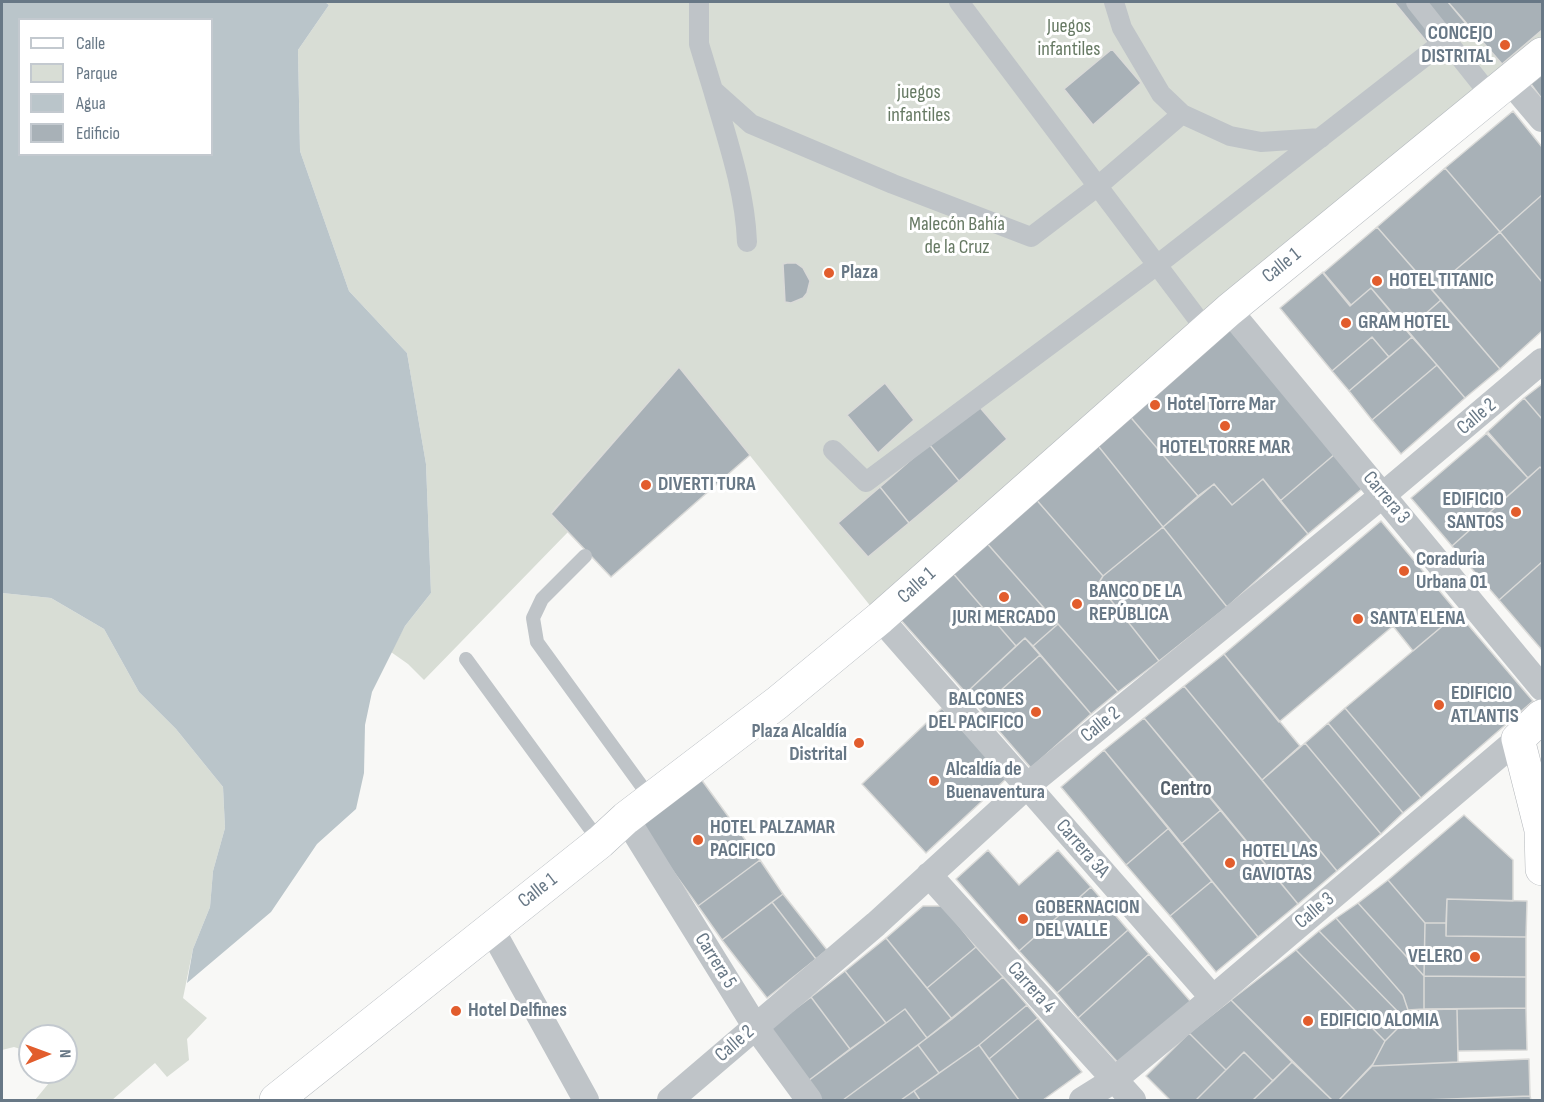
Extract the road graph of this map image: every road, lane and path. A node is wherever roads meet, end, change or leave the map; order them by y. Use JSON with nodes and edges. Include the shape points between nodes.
{"nodes":[{"id":1,"x":699,"y":2,"type":"edge"},
{"id":2,"x":959,"y":2,"type":"edge"},
{"id":3,"x":1114,"y":2,"type":"edge"},
{"id":4,"x":1416,"y":2,"type":"edge"},
{"id":5,"x":1446,"y":40,"type":"junction"},
{"id":6,"x":1542,"y":54,"type":"edge"},
{"id":7,"x":1499,"y":88,"type":"junction"},
{"id":8,"x":713,"y":90,"type":"junction"},
{"id":9,"x":1182,"y":114,"type":"junction"},
{"id":10,"x":1542,"y":119,"type":"edge"},
{"id":11,"x":1321,"y":138,"type":"junction"},
{"id":12,"x":1098,"y":186,"type":"junction"},
{"id":13,"x":747,"y":242,"type":"dead end"},
{"id":14,"x":1157,"y":265,"type":"junction"},
{"id":15,"x":1217,"y":320,"type":"junction"},
{"id":16,"x":1542,"y":361,"type":"edge"},
{"id":17,"x":833,"y":450,"type":"dead end"},
{"id":18,"x":1383,"y":495,"type":"junction"},
{"id":19,"x":585,"y":556,"type":"dead end"},
{"id":20,"x":880,"y":618,"type":"junction"},
{"id":21,"x":466,"y":659,"type":"dead end"},
{"id":22,"x":1542,"y":688,"type":"edge"},
{"id":23,"x":1542,"y":716,"type":"edge"},
{"id":24,"x":1518,"y":739,"type":"junction"},
{"id":25,"x":1027,"y":786,"type":"junction"},
{"id":26,"x":639,"y":808,"type":"junction"},
{"id":27,"x":600,"y":842,"type":"junction"},
{"id":28,"x":1542,"y":869,"type":"edge"},
{"id":29,"x":929,"y":875,"type":"junction"},
{"id":30,"x":491,"y":928,"type":"junction"},
{"id":31,"x":1213,"y":998,"type":"junction"},
{"id":32,"x":755,"y":1026,"type":"junction"},
{"id":33,"x":1114,"y":1080,"type":"junction"},
{"id":34,"x":276,"y":1101,"type":"edge"},
{"id":35,"x":586,"y":1101,"type":"edge"},
{"id":36,"x":670,"y":1101,"type":"edge"},
{"id":37,"x":809,"y":1101,"type":"edge"},
{"id":38,"x":1082,"y":1101,"type":"edge"},
{"id":39,"x":1133,"y":1101,"type":"edge"}],
"edges":[{"from":1,"to":8,"type":"street","via":[[699,44]]},
{"from":2,"to":12,"type":"street"},
{"from":3,"to":9,"type":"street","via":[[1122,28],[1161,94]]},
{"from":4,"to":5,"type":"street"},
{"from":5,"to":7,"type":"street"},
{"from":5,"to":11,"type":"street"},
{"from":6,"to":7,"type":"main road","name":"Calle 1"},
{"from":7,"to":10,"type":"street"},
{"from":7,"to":15,"type":"main road","name":"Calle 1"},
{"from":8,"to":12,"type":"street","via":[[751,124],[1031,237]]},
{"from":8,"to":13,"type":"street","via":[[746,218]]},
{"from":9,"to":11,"type":"street","via":[[1230,136],[1261,142]]},
{"from":9,"to":12,"type":"street"},
{"from":11,"to":14,"type":"street"},
{"from":12,"to":14,"type":"street"},
{"from":14,"to":15,"type":"street"},
{"from":14,"to":17,"type":"street","via":[[866,482]]},
{"from":15,"to":18,"type":"street","name":"Carrera 3"},
{"from":15,"to":20,"type":"main road","name":"Calle 1"},
{"from":16,"to":18,"type":"street","name":"Calle 2"},
{"from":18,"to":22,"type":"street","name":"Carrera 3"},
{"from":18,"to":25,"type":"street","name":"Calle 2"},
{"from":19,"to":26,"type":"lane","via":[[542,599],[533,618],[537,642]]},
{"from":20,"to":25,"type":"street","name":"Carrera 3A"},
{"from":20,"to":26,"type":"main road","name":"Calle 1","via":[[777,703],[733,746]]},
{"from":21,"to":27,"type":"lane"},
{"from":23,"to":24,"type":"main road","name":"Calle 3"},
{"from":24,"to":28,"type":"main road","via":[[1541,830]]},
{"from":24,"to":31,"type":"street","name":"Calle 3"},
{"from":25,"to":29,"type":"street","name":"Calle 2"},
{"from":25,"to":31,"type":"street","name":"Carrera 3A"},
{"from":26,"to":27,"type":"main road","name":"Calle 1"},
{"from":26,"to":32,"type":"street","name":"Carrera 5"},
{"from":27,"to":30,"type":"main road","name":"Calle 1"},
{"from":29,"to":32,"type":"street","name":"Calle 2"},
{"from":29,"to":33,"type":"street","name":"Carrera 4"},
{"from":30,"to":34,"type":"main road","name":"Calle 1"},
{"from":30,"to":35,"type":"street"},
{"from":31,"to":33,"type":"street","name":"Calle 3"},
{"from":32,"to":36,"type":"street","name":"Calle 2"},
{"from":32,"to":37,"type":"street","name":"Carrera 5"},
{"from":33,"to":38,"type":"street","name":"Calle 3"},
{"from":33,"to":39,"type":"street","name":"Carrera 4"}]}
